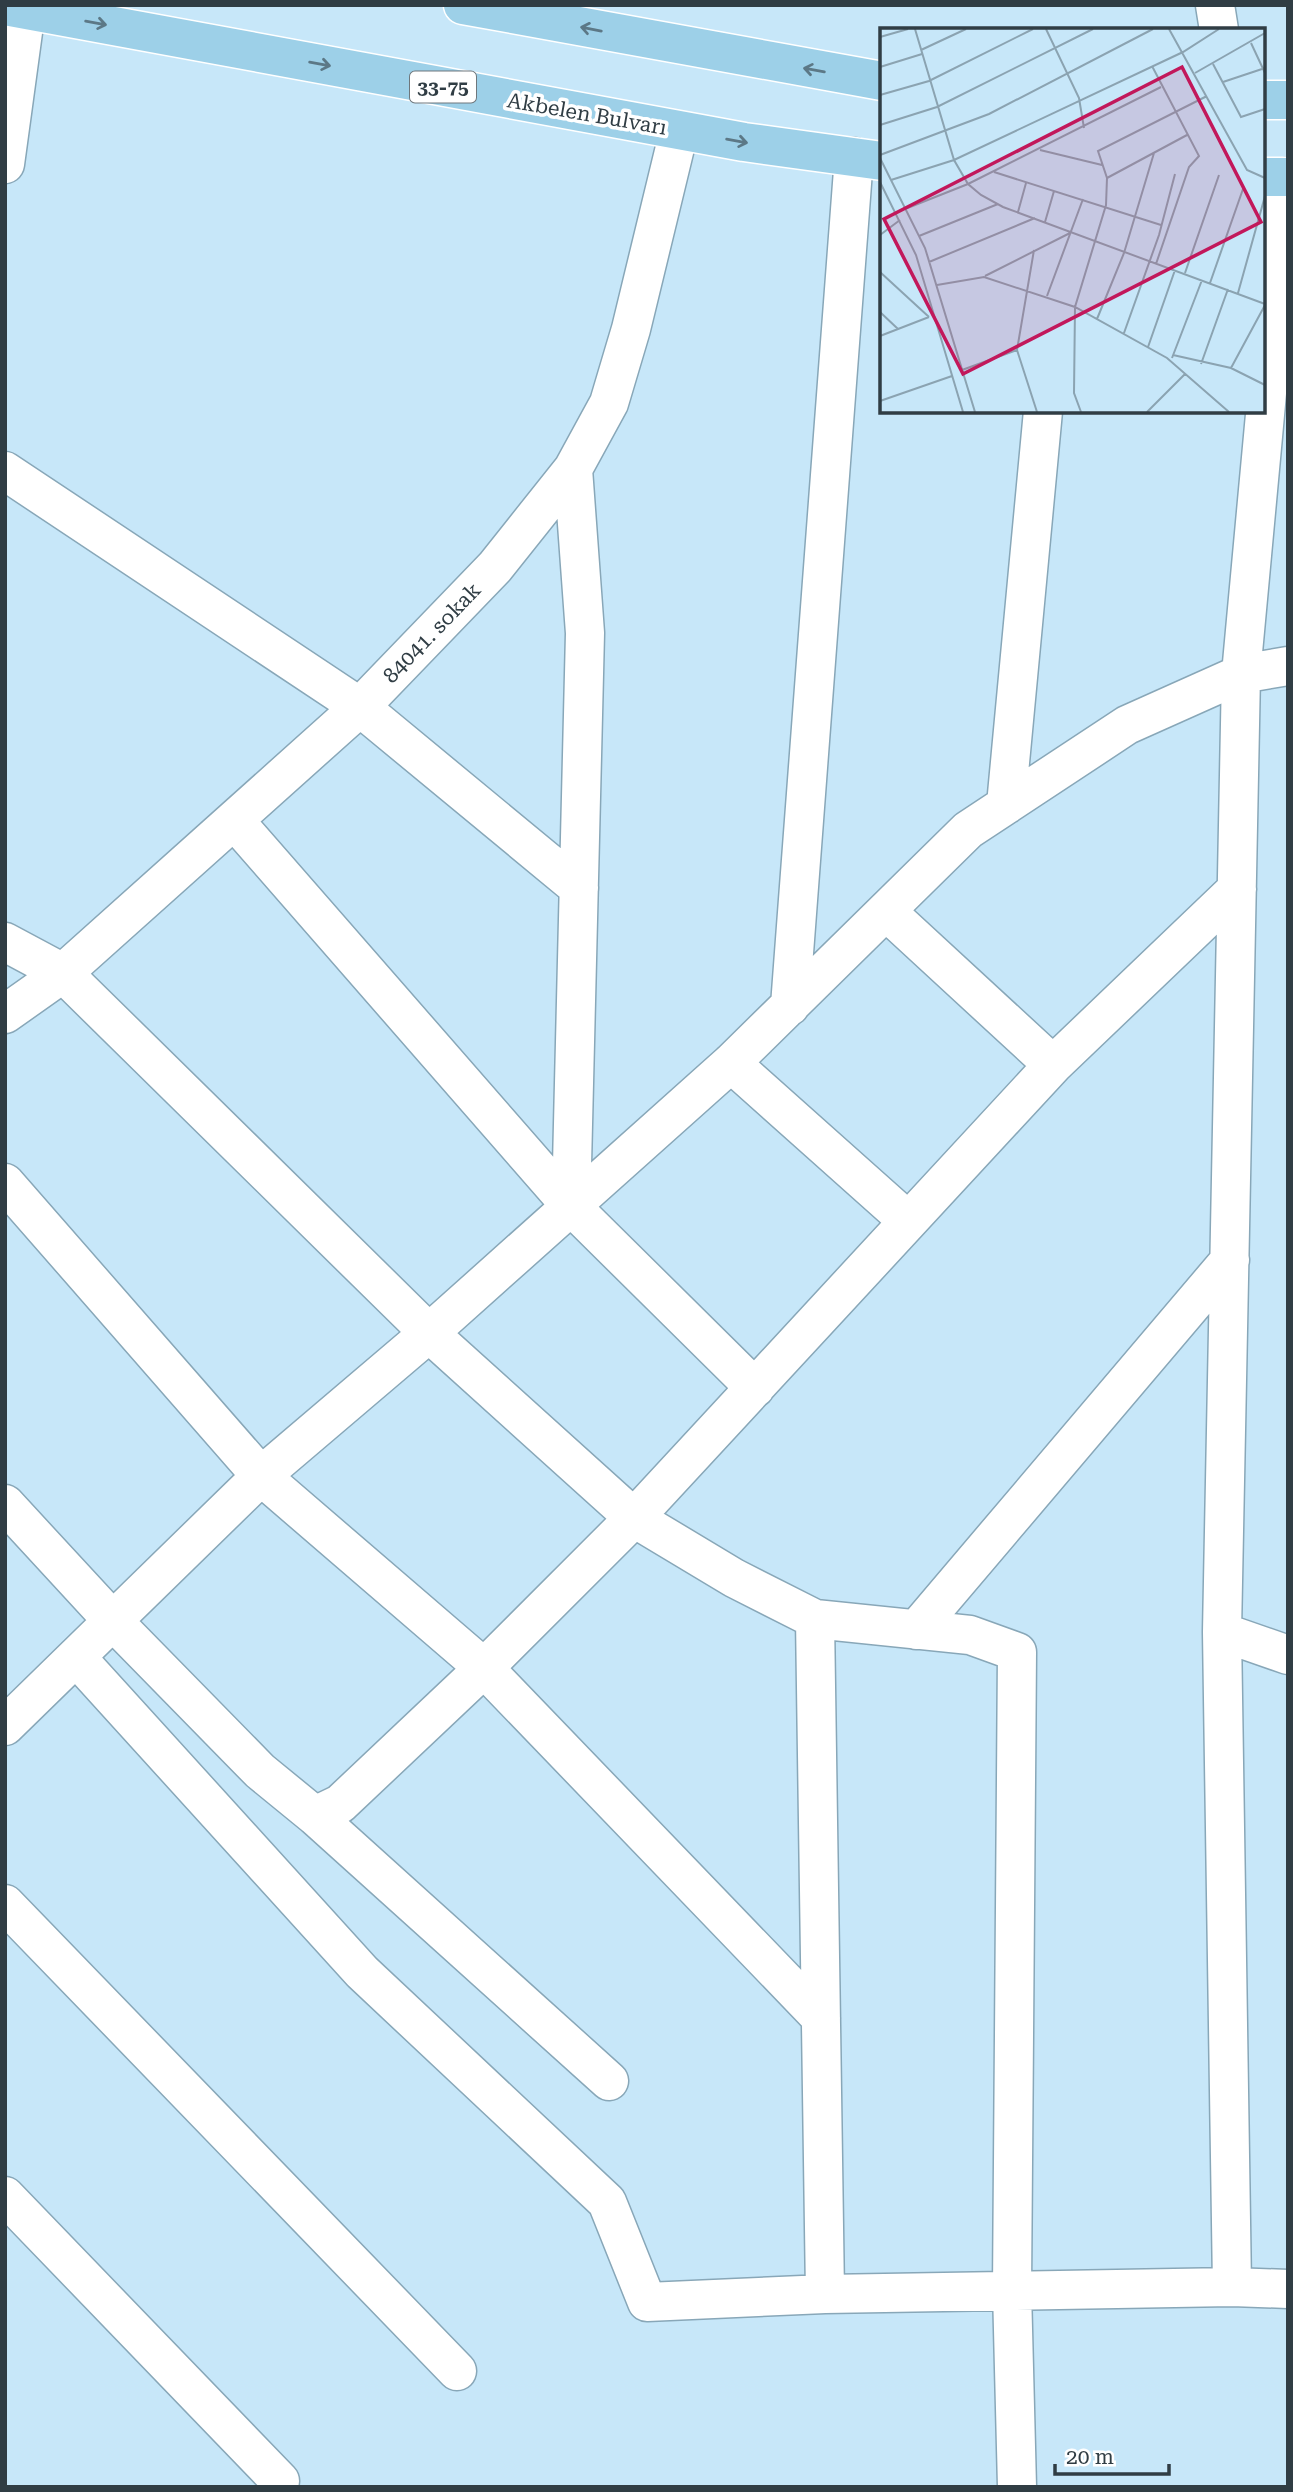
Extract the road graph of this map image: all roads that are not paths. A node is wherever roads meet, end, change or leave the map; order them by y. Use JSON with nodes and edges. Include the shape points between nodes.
{"nodes":[{"id":1,"x":1214,"y":5,"type":"edge"},
{"id":2,"x":480,"y":7,"type":"edge"},
{"id":3,"x":12,"y":13,"type":"edge"},
{"id":4,"x":1219,"y":28,"type":"edge"},
{"id":5,"x":880,"y":82,"type":"edge"},
{"id":6,"x":1265,"y":100,"type":"edge"},
{"id":7,"x":1288,"y":100,"type":"edge"},
{"id":8,"x":679,"y":131,"type":"junction"},
{"id":9,"x":868,"y":159,"type":"edge"},
{"id":10,"x":5,"y":164,"type":"edge"},
{"id":11,"x":1279,"y":177,"type":"edge"},
{"id":12,"x":1265,"y":360,"type":"edge"},
{"id":13,"x":1043,"y":413,"type":"edge"},
{"id":14,"x":1261,"y":413,"type":"edge"},
{"id":15,"x":573,"y":469,"type":"junction"},
{"id":16,"x":5,"y":471,"type":"edge"},
{"id":17,"x":1288,"y":666,"type":"edge"},
{"id":18,"x":1241,"y":674,"type":"junction"},
{"id":19,"x":360,"y":706,"type":"junction"},
{"id":20,"x":1006,"y":805,"type":"junction"},
{"id":21,"x":234,"y":820,"type":"junction"},
{"id":22,"x":579,"y":888,"type":"junction"},
{"id":23,"x":1237,"y":889,"type":"junction"},
{"id":24,"x":886,"y":911,"type":"junction"},
{"id":25,"x":5,"y":942,"type":"edge"},
{"id":26,"x":63,"y":973,"type":"junction"},
{"id":27,"x":790,"y":1006,"type":"junction"},
{"id":28,"x":5,"y":1014,"type":"edge"},
{"id":29,"x":731,"y":1063,"type":"junction"},
{"id":30,"x":1053,"y":1065,"type":"junction"},
{"id":31,"x":5,"y":1183,"type":"edge"},
{"id":32,"x":571,"y":1206,"type":"junction"},
{"id":33,"x":908,"y":1221,"type":"junction"},
{"id":34,"x":1230,"y":1260,"type":"junction"},
{"id":35,"x":429,"y":1333,"type":"junction"},
{"id":36,"x":755,"y":1388,"type":"junction"},
{"id":37,"x":261,"y":1476,"type":"junction"},
{"id":38,"x":5,"y":1504,"type":"edge"},
{"id":39,"x":634,"y":1518,"type":"junction"},
{"id":40,"x":815,"y":1619,"type":"junction"},
{"id":41,"x":113,"y":1621,"type":"junction"},
{"id":42,"x":916,"y":1630,"type":"junction"},
{"id":43,"x":1222,"y":1632,"type":"junction"},
{"id":44,"x":1288,"y":1656,"type":"edge"},
{"id":45,"x":76,"y":1657,"type":"junction"},
{"id":46,"x":484,"y":1668,"type":"junction"},
{"id":47,"x":5,"y":1726,"type":"edge"},
{"id":48,"x":315,"y":1816,"type":"junction"},
{"id":49,"x":5,"y":1904,"type":"edge"},
{"id":50,"x":821,"y":2018,"type":"junction"},
{"id":51,"x":608,"y":2081,"type":"dead end"},
{"id":52,"x":5,"y":2196,"type":"edge"},
{"id":53,"x":1232,"y":2287,"type":"junction"},
{"id":54,"x":1288,"y":2289,"type":"edge"},
{"id":55,"x":1012,"y":2290,"type":"junction"},
{"id":56,"x":825,"y":2294,"type":"junction"},
{"id":57,"x":457,"y":2371,"type":"dead end"},
{"id":58,"x":280,"y":2482,"type":"dead end"},
{"id":59,"x":1017,"y":2487,"type":"edge"}],
"edges":[{"from":1,"to":4,"type":"street"},
{"from":5,"to":2,"type":"main road","one_way":true},
{"from":3,"to":8,"type":"main road","name":"Akbelen Bulvarı","number":"33-75","one_way":true},
{"from":3,"to":10,"type":"street"},
{"from":6,"to":7,"type":"main road"},
{"from":8,"to":9,"type":"main road","name":"Akbelen Bulvarı","number":"33-75","one_way":true},
{"from":8,"to":15,"type":"street","name":"84041. sokak","via":[[612,391]]},
{"from":9,"to":27,"type":"street"},
{"from":11,"to":12,"type":"street"},
{"from":13,"to":20,"type":"street"},
{"from":14,"to":18,"type":"street"},
{"from":15,"to":19,"type":"street","name":"84041. sokak","via":[[495,567]]},
{"from":15,"to":22,"type":"street","via":[[585,633]]},
{"from":16,"to":19,"type":"street"},
{"from":17,"to":18,"type":"street"},
{"from":18,"to":20,"type":"street","via":[[1128,725]]},
{"from":18,"to":23,"type":"street"},
{"from":19,"to":21,"type":"street","name":"84041. sokak"},
{"from":19,"to":22,"type":"street"},
{"from":20,"to":24,"type":"street","via":[[968,830]]},
{"from":21,"to":26,"type":"street","name":"84041. sokak"},
{"from":21,"to":32,"type":"street"},
{"from":22,"to":32,"type":"street"},
{"from":23,"to":30,"type":"street"},
{"from":23,"to":34,"type":"street"},
{"from":24,"to":27,"type":"street"},
{"from":24,"to":30,"type":"street"},
{"from":25,"to":26,"type":"street"},
{"from":26,"to":28,"type":"street","name":"84041. sokak"},
{"from":26,"to":35,"type":"street"},
{"from":27,"to":29,"type":"street"},
{"from":29,"to":32,"type":"street"},
{"from":29,"to":33,"type":"street"},
{"from":30,"to":33,"type":"street"},
{"from":31,"to":37,"type":"street"},
{"from":32,"to":35,"type":"street"},
{"from":32,"to":36,"type":"street"},
{"from":33,"to":36,"type":"street"},
{"from":34,"to":42,"type":"street"},
{"from":34,"to":43,"type":"street"},
{"from":35,"to":37,"type":"street"},
{"from":35,"to":39,"type":"street"},
{"from":36,"to":39,"type":"street"},
{"from":37,"to":41,"type":"street"},
{"from":37,"to":46,"type":"street"},
{"from":38,"to":41,"type":"street"},
{"from":39,"to":40,"type":"street","via":[[734,1578]]},
{"from":39,"to":46,"type":"street"},
{"from":40,"to":42,"type":"street"},
{"from":40,"to":50,"type":"street"},
{"from":41,"to":45,"type":"street"},
{"from":41,"to":48,"type":"street","via":[[260,1772]]},
{"from":42,"to":55,"type":"street","via":[[970,1635],[1017,1651]]},
{"from":43,"to":44,"type":"street"},
{"from":43,"to":53,"type":"street"},
{"from":45,"to":47,"type":"street"},
{"from":45,"to":56,"type":"street","via":[[362,1972],[607,2202],[647,2302]]},
{"from":46,"to":48,"type":"street","via":[[340,1804]]},
{"from":46,"to":50,"type":"street"},
{"from":48,"to":51,"type":"street"},
{"from":49,"to":57,"type":"street"},
{"from":50,"to":56,"type":"street"},
{"from":52,"to":58,"type":"street"},
{"from":53,"to":54,"type":"street"},
{"from":53,"to":55,"type":"street"},
{"from":55,"to":56,"type":"street"},
{"from":55,"to":59,"type":"street"}]}
